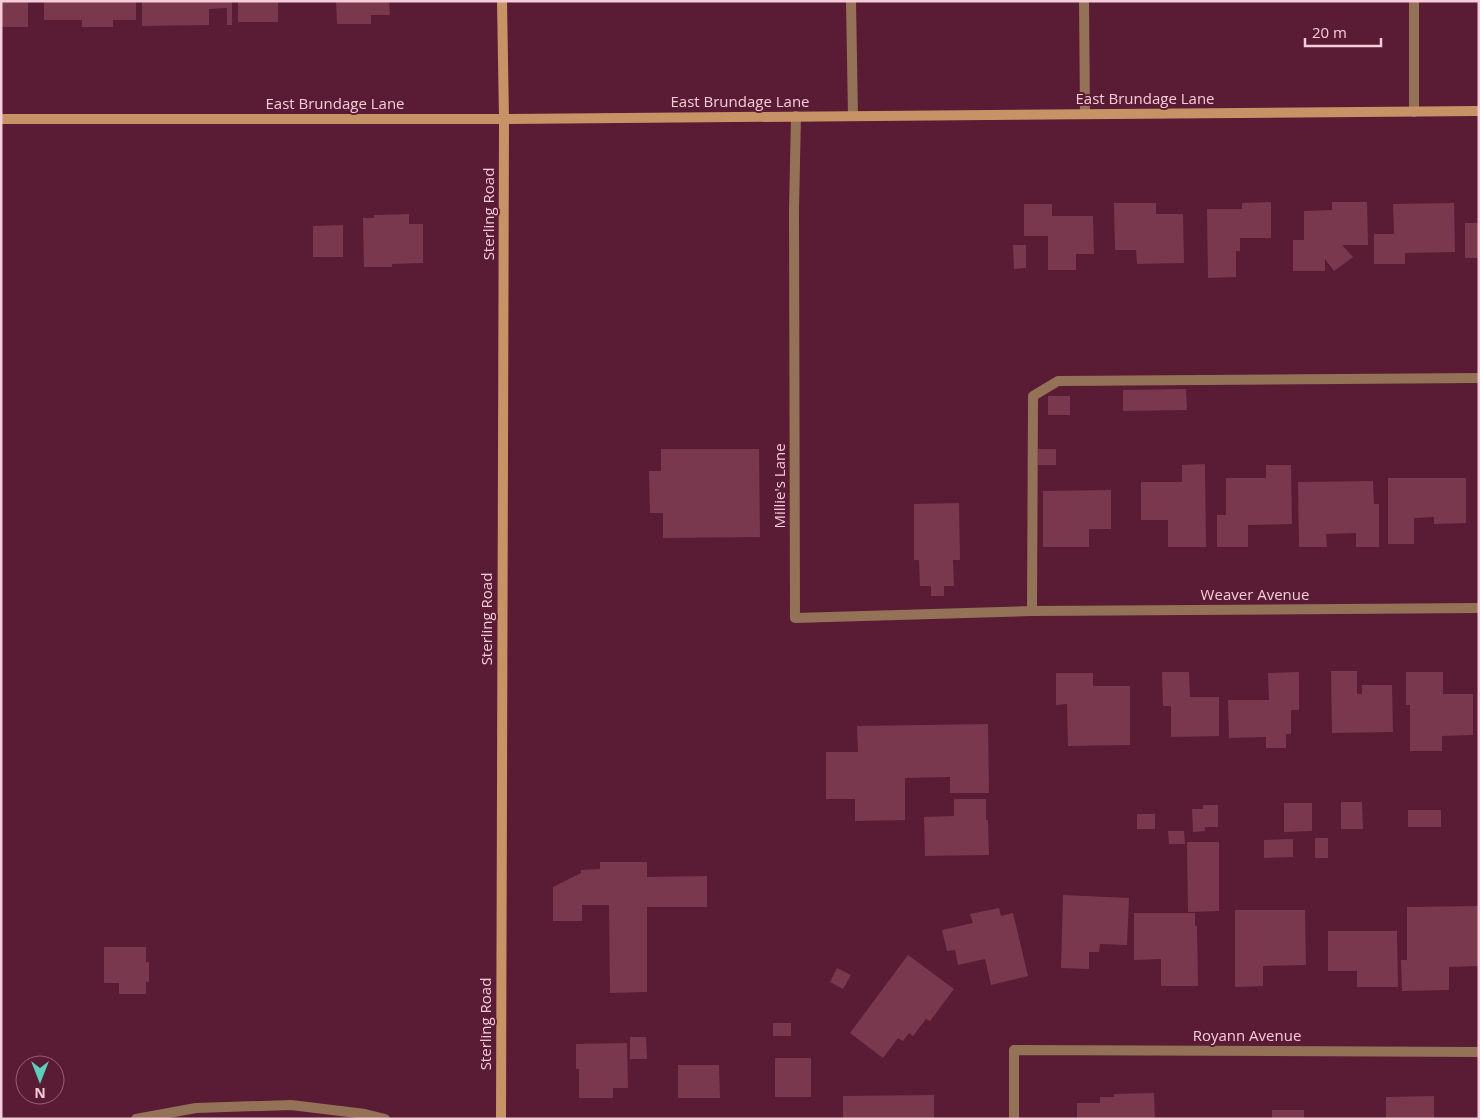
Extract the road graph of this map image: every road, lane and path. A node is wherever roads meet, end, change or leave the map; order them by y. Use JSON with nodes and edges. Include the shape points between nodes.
{"nodes":[{"id":1,"x":502,"y":1,"type":"edge"},
{"id":2,"x":851,"y":1,"type":"edge"},
{"id":3,"x":1084,"y":1,"type":"edge"},
{"id":4,"x":1414,"y":1,"type":"edge"},
{"id":5,"x":1479,"y":111,"type":"edge"},
{"id":6,"x":1414,"y":112,"type":"junction"},
{"id":7,"x":1085,"y":114,"type":"junction"},
{"id":8,"x":796,"y":116,"type":"junction"},
{"id":9,"x":853,"y":116,"type":"junction"},
{"id":10,"x":504,"y":119,"type":"junction"},
{"id":11,"x":1,"y":120,"type":"edge"},
{"id":12,"x":1479,"y":378,"type":"edge"},
{"id":13,"x":1479,"y":608,"type":"edge"},
{"id":14,"x":1032,"y":611,"type":"junction"},
{"id":15,"x":1479,"y":1052,"type":"edge"},
{"id":16,"x":136,"y":1119,"type":"edge"},
{"id":17,"x":385,"y":1119,"type":"edge"},
{"id":18,"x":501,"y":1119,"type":"edge"},
{"id":19,"x":1014,"y":1119,"type":"edge"}],
"edges":[{"from":1,"to":10,"type":"main road","name":"Sterling Road"},
{"from":2,"to":9,"type":"street"},
{"from":3,"to":7,"type":"street"},
{"from":4,"to":6,"type":"street"},
{"from":5,"to":6,"type":"main road","name":"East Brundage Lane"},
{"from":6,"to":7,"type":"main road","name":"East Brundage Lane"},
{"from":7,"to":9,"type":"main road","name":"East Brundage Lane"},
{"from":8,"to":9,"type":"main road","name":"East Brundage Lane"},
{"from":8,"to":10,"type":"main road","name":"East Brundage Lane"},
{"from":8,"to":14,"type":"street","name":"Millie's Lane","via":[[795,618]]},
{"from":10,"to":11,"type":"main road","name":"East Brundage Lane"},
{"from":10,"to":18,"type":"main road","name":"Sterling Road"},
{"from":12,"to":14,"type":"street","via":[[1058,381],[1034,396]]},
{"from":13,"to":14,"type":"street","name":"Weaver Avenue"},
{"from":15,"to":19,"type":"street","name":"Royann Avenue","via":[[1014,1050]]},
{"from":16,"to":17,"type":"street","via":[[196,1108],[291,1105]]}]}
